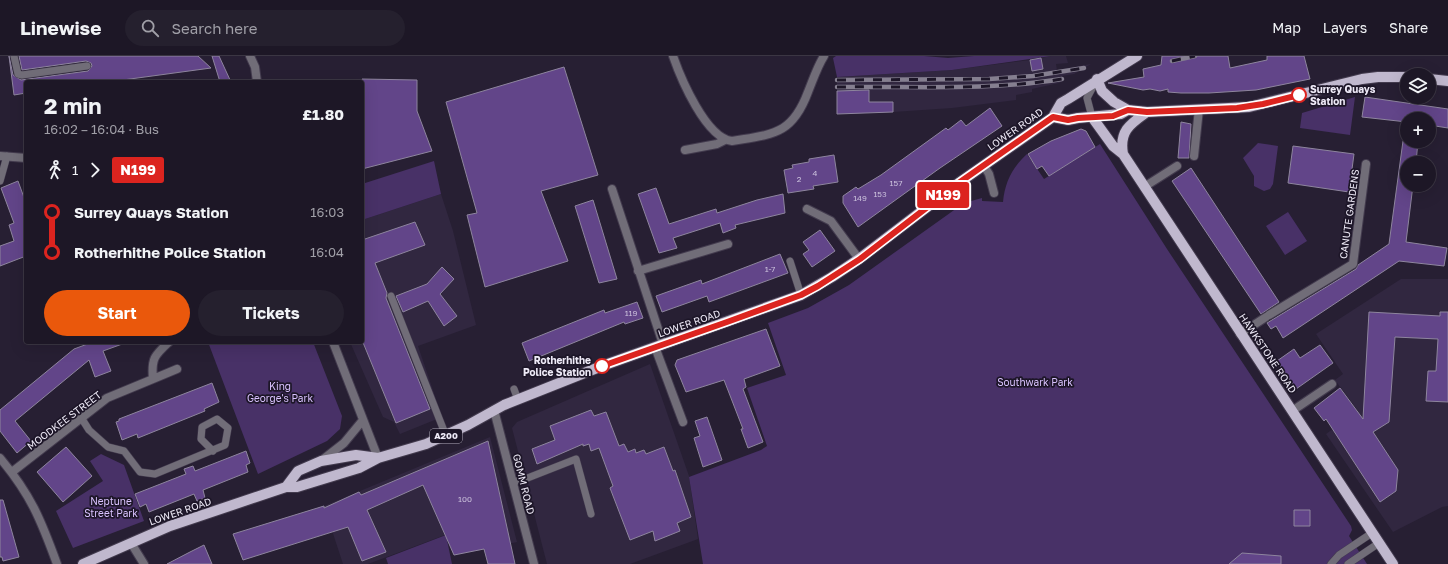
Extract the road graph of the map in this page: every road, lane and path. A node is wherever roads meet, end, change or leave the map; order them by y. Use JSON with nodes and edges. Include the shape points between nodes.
{"nodes":[{"id":1,"x":14,"y":56,"type":"edge"},
{"id":2,"x":252,"y":56,"type":"edge"},
{"id":3,"x":674,"y":56,"type":"edge"},
{"id":4,"x":824,"y":56,"type":"edge"},
{"id":5,"x":1137,"y":56,"type":"edge"},
{"id":6,"x":87,"y":66,"type":"dead end"},
{"id":7,"x":1400,"y":77,"type":"edge"},
{"id":8,"x":1097,"y":79,"type":"junction"},
{"id":9,"x":257,"y":80,"type":"edge"},
{"id":10,"x":1436,"y":80,"type":"edge"},
{"id":11,"x":1448,"y":81,"type":"edge"},
{"id":12,"x":1199,"y":109,"type":"junction"},
{"id":13,"x":1128,"y":110,"type":"junction"},
{"id":14,"x":1147,"y":112,"type":"junction"},
{"id":15,"x":1053,"y":117,"type":"junction"},
{"id":16,"x":1092,"y":117,"type":"junction"},
{"id":17,"x":725,"y":140,"type":"junction"},
{"id":18,"x":685,"y":150,"type":"dead end"},
{"id":19,"x":1123,"y":154,"type":"junction"},
{"id":20,"x":4,"y":156,"type":"edge"},
{"id":21,"x":1194,"y":156,"type":"dead end"},
{"id":22,"x":24,"y":158,"type":"edge"},
{"id":23,"x":1366,"y":164,"type":"dead end"},
{"id":24,"x":984,"y":166,"type":"junction"},
{"id":25,"x":1177,"y":166,"type":"dead end"},
{"id":26,"x":0,"y":181,"type":"edge"},
{"id":27,"x":1144,"y":187,"type":"junction"},
{"id":28,"x":612,"y":189,"type":"dead end"},
{"id":29,"x":994,"y":192,"type":"dead end"},
{"id":30,"x":807,"y":209,"type":"dead end"},
{"id":31,"x":728,"y":244,"type":"dead end"},
{"id":32,"x":860,"y":259,"type":"junction"},
{"id":33,"x":790,"y":261,"type":"dead end"},
{"id":34,"x":638,"y":271,"type":"junction"},
{"id":35,"x":801,"y":295,"type":"junction"},
{"id":36,"x":391,"y":296,"type":"dead end"},
{"id":37,"x":1240,"y":334,"type":"junction"},
{"id":38,"x":167,"y":344,"type":"edge"},
{"id":39,"x":334,"y":344,"type":"edge"},
{"id":40,"x":660,"y":346,"type":"junction"},
{"id":41,"x":177,"y":369,"type":"dead end"},
{"id":42,"x":152,"y":379,"type":"junction"},
{"id":43,"x":1332,"y":384,"type":"dead end"},
{"id":44,"x":514,"y":389,"type":"dead end"},
{"id":45,"x":518,"y":400,"type":"junction"},
{"id":46,"x":494,"y":410,"type":"junction"},
{"id":47,"x":1292,"y":411,"type":"junction"},
{"id":48,"x":82,"y":419,"type":"junction"},
{"id":49,"x":363,"y":420,"type":"junction"},
{"id":50,"x":683,"y":422,"type":"dead end"},
{"id":51,"x":446,"y":436,"type":"junction"},
{"id":52,"x":213,"y":451,"type":"junction"},
{"id":53,"x":378,"y":458,"type":"junction"},
{"id":54,"x":321,"y":461,"type":"junction"},
{"id":55,"x":2,"y":464,"type":"edge"},
{"id":56,"x":12,"y":472,"type":"junction"},
{"id":57,"x":513,"y":482,"type":"junction"},
{"id":58,"x":286,"y":487,"type":"junction"},
{"id":59,"x":592,"y":514,"type":"dead end"},
{"id":60,"x":1372,"y":533,"type":"junction"},
{"id":61,"x":131,"y":543,"type":"junction"},
{"id":62,"x":1380,"y":544,"type":"junction"},
{"id":63,"x":1339,"y":555,"type":"junction"},
{"id":64,"x":57,"y":564,"type":"edge"},
{"id":65,"x":83,"y":564,"type":"edge"},
{"id":66,"x":144,"y":564,"type":"edge"},
{"id":67,"x":534,"y":564,"type":"edge"},
{"id":68,"x":1331,"y":564,"type":"edge"},
{"id":69,"x":1345,"y":564,"type":"edge"},
{"id":70,"x":1348,"y":564,"type":"edge"},
{"id":71,"x":1393,"y":564,"type":"edge"}],
"edges":[{"from":1,"to":6,"type":"lane","via":[[16,70],[22,75]]},
{"from":2,"to":9,"type":"street"},
{"from":3,"to":17,"type":"street","via":[[684,82],[707,125]]},
{"from":4,"to":17,"type":"street","via":[[803,105],[792,122],[778,131],[732,141]]},
{"from":5,"to":8,"type":"main road","name":"LOWER ROAD","number":"A200"},
{"from":7,"to":12,"type":"main road","via":[[1362,79],[1249,107]]},
{"from":8,"to":13,"type":"main road","via":[[1099,87],[1109,98]]},
{"from":8,"to":15,"type":"main road","name":"LOWER ROAD","number":"A200","via":[[1061,103]]},
{"from":8,"to":16,"type":"lane","via":[[1089,93],[1088,105]]},
{"from":10,"to":11,"type":"main road"},
{"from":12,"to":14,"type":"main road"},
{"from":12,"to":21,"type":"street"},
{"from":13,"to":14,"type":"main road"},
{"from":13,"to":16,"type":"main road","via":[[1121,114]]},
{"from":14,"to":19,"type":"main road","via":[[1127,128],[1122,144]]},
{"from":15,"to":16,"type":"main road","via":[[1068,120]]},
{"from":15,"to":24,"type":"main road","name":"LOWER ROAD","number":"A200"},
{"from":16,"to":19,"type":"main road","name":"HAWKSTONE ROAD","via":[[1113,146]]},
{"from":17,"to":18,"type":"street","via":[[718,144]]},
{"from":19,"to":27,"type":"main road","name":"HAWKSTONE ROAD"},
{"from":20,"to":22,"type":"street"},
{"from":20,"to":26,"type":"lane"},
{"from":23,"to":37,"type":"street","name":"CANUTE GARDENS","via":[[1353,264]]},
{"from":24,"to":29,"type":"street"},
{"from":24,"to":32,"type":"main road","name":"LOWER ROAD","number":"A200"},
{"from":25,"to":27,"type":"street"},
{"from":27,"to":37,"type":"main road","name":"HAWKSTONE ROAD"},
{"from":28,"to":34,"type":"street"},
{"from":30,"to":32,"type":"street","via":[[831,221]]},
{"from":31,"to":34,"type":"street"},
{"from":32,"to":35,"type":"main road","name":"LOWER ROAD","number":"A200"},
{"from":33,"to":35,"type":"lane"},
{"from":34,"to":40,"type":"street"},
{"from":35,"to":40,"type":"main road","name":"LOWER ROAD","number":"A200"},
{"from":36,"to":51,"type":"lane"},
{"from":37,"to":47,"type":"main road","name":"HAWKSTONE ROAD"},
{"from":38,"to":42,"type":"street","via":[[153,359]]},
{"from":39,"to":49,"type":"street"},
{"from":40,"to":45,"type":"main road","name":"LOWER ROAD","number":"A200"},
{"from":40,"to":50,"type":"street"},
{"from":41,"to":42,"type":"street","name":"MOODKEE STREET"},
{"from":42,"to":48,"type":"street","name":"MOODKEE STREET","via":[[107,398]]},
{"from":43,"to":47,"type":"street"},
{"from":44,"to":45,"type":"lane"},
{"from":45,"to":46,"type":"main road","name":"LOWER ROAD","number":"A200"},
{"from":46,"to":51,"type":"main road","name":"LOWER ROAD","number":"A200"},
{"from":46,"to":57,"type":"street","name":"GOMM ROAD"},
{"from":47,"to":60,"type":"main road","name":"HAWKSTONE ROAD"},
{"from":48,"to":52,"type":"lane","via":[[89,430],[108,447],[124,451],[140,472],[155,474]]},
{"from":48,"to":56,"type":"street","name":"MOODKEE STREET"},
{"from":49,"to":53,"type":"street"},
{"from":49,"to":54,"type":"street","via":[[344,443]]},
{"from":51,"to":53,"type":"main road","name":"LOWER ROAD","number":"A200"},
{"from":52,"to":52,"type":"lane","via":[[201,439],[202,427],[217,419],[228,428],[225,445]]},
{"from":53,"to":54,"type":"main road","number":"A200","via":[[356,455]]},
{"from":53,"to":58,"type":"main road","number":"A200","via":[[359,468],[297,487]]},
{"from":54,"to":58,"type":"main road","number":"A200","via":[[298,471]]},
{"from":55,"to":56,"type":"street"},
{"from":56,"to":64,"type":"street","via":[[35,507]]},
{"from":57,"to":59,"type":"lane","via":[[576,459]]},
{"from":57,"to":67,"type":"street","name":"GOMM ROAD"},
{"from":58,"to":61,"type":"main road","name":"LOWER ROAD","number":"A200","via":[[170,526]]},
{"from":60,"to":62,"type":"main road","name":"HAWKSTONE ROAD"},
{"from":60,"to":63,"type":"lane"},
{"from":61,"to":65,"type":"main road","name":"LOWER ROAD","number":"A200"},
{"from":61,"to":66,"type":"street"},
{"from":62,"to":70,"type":"lane"},
{"from":62,"to":71,"type":"main road","name":"HAWKSTONE ROAD"},
{"from":63,"to":68,"type":"lane"},
{"from":63,"to":69,"type":"lane"}]}
